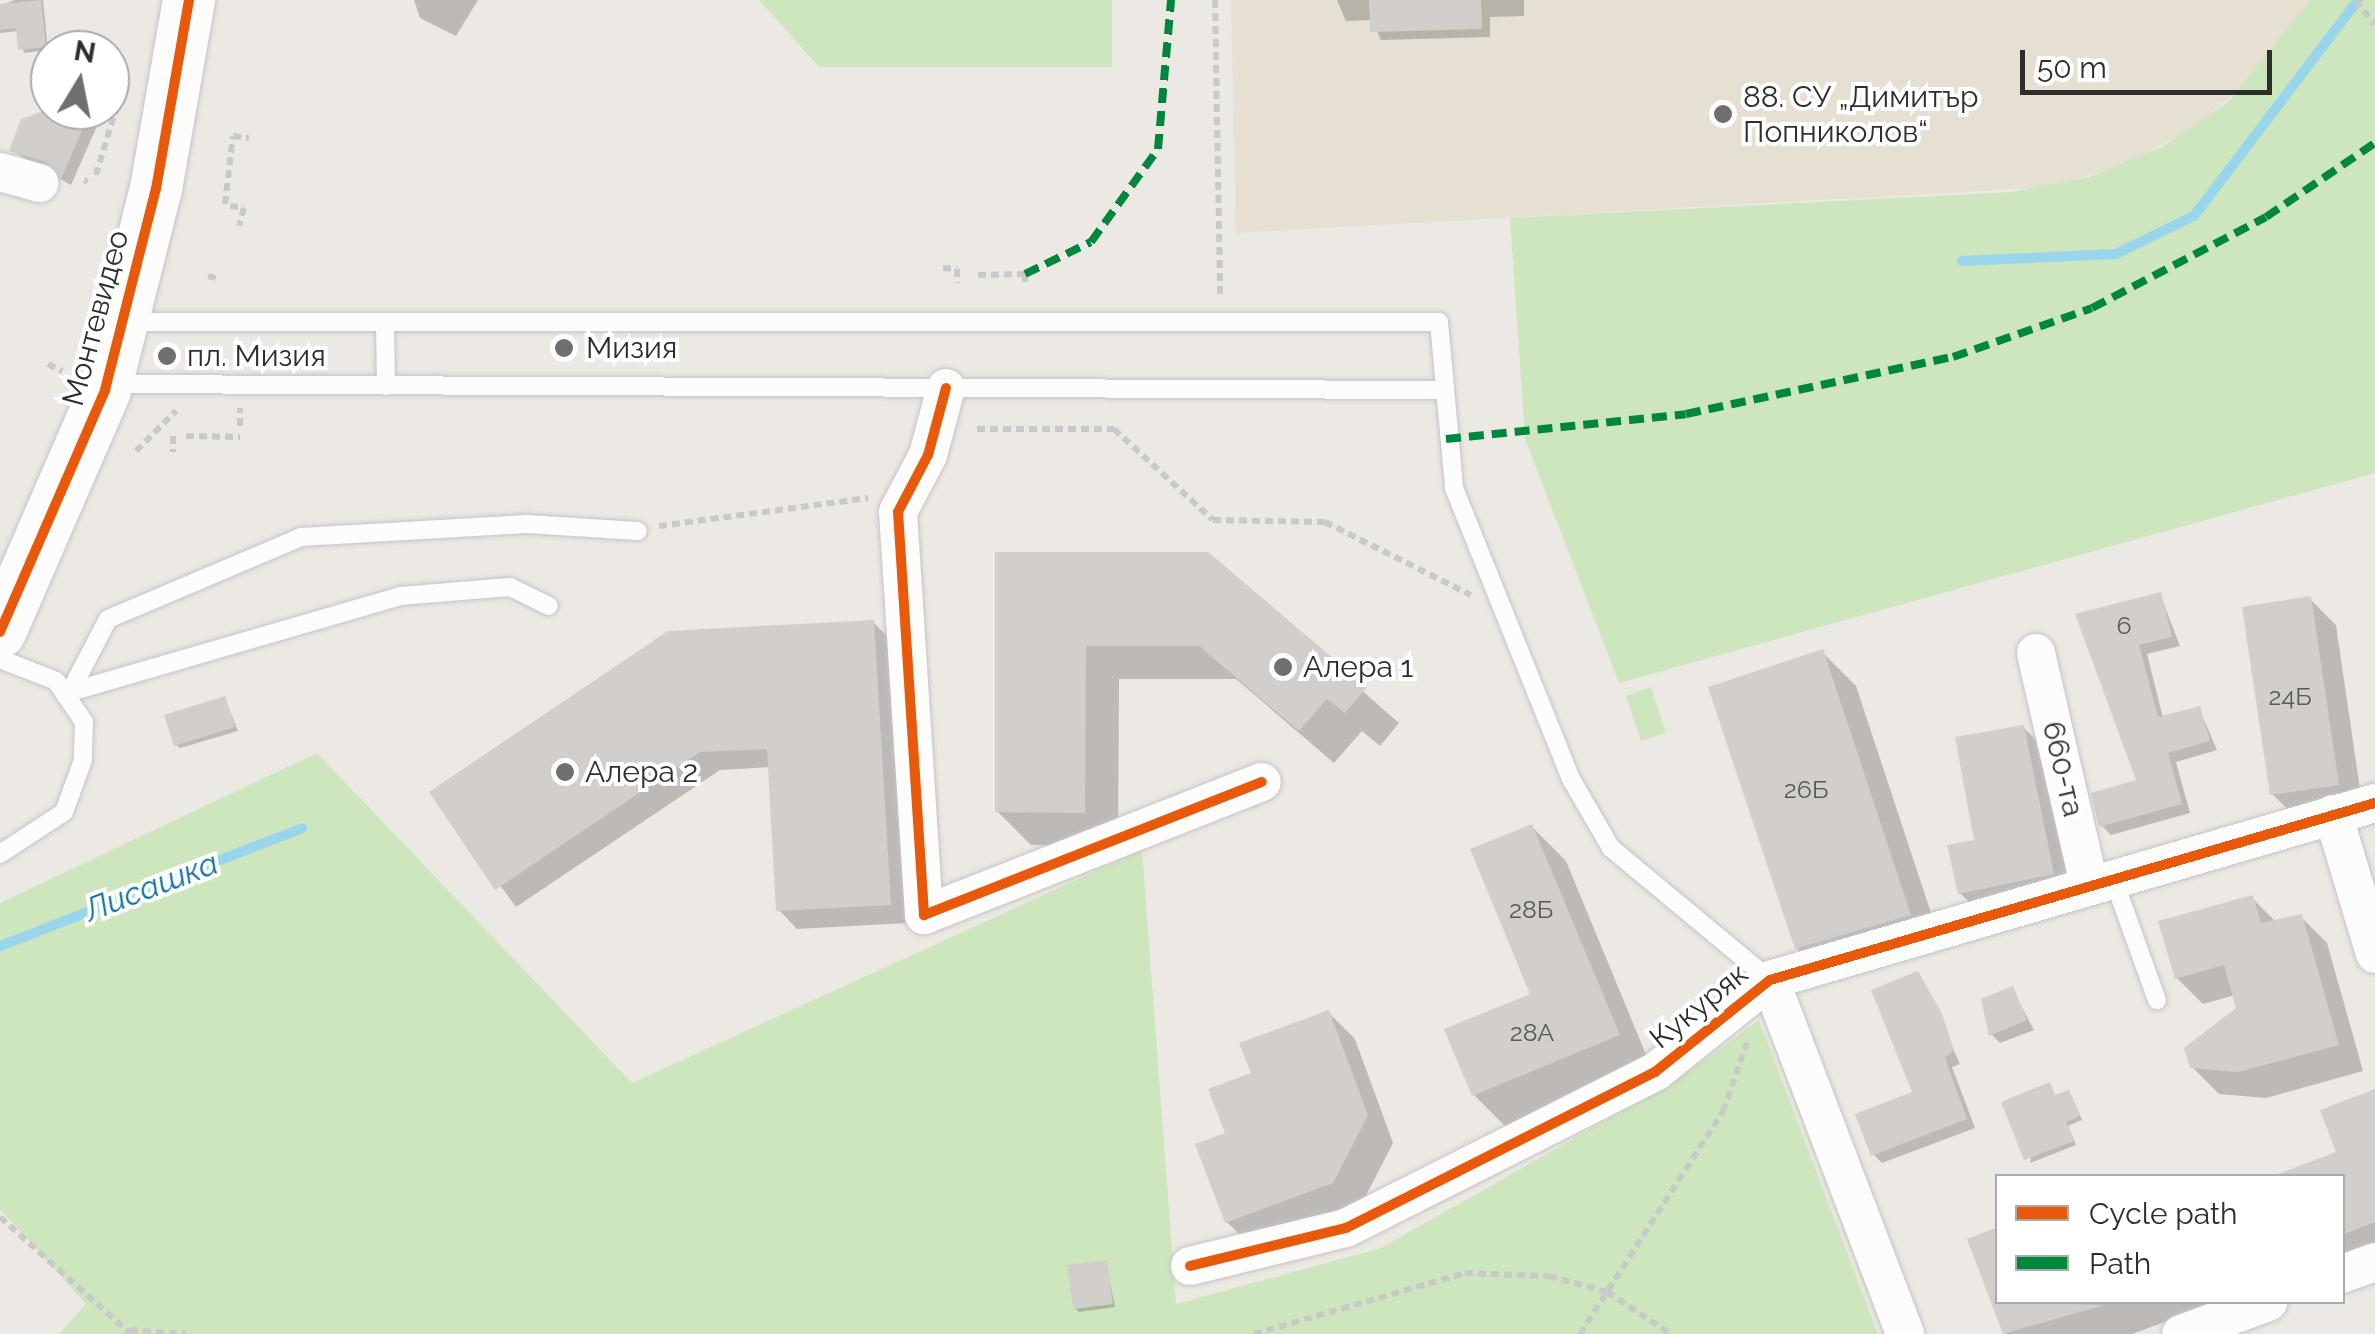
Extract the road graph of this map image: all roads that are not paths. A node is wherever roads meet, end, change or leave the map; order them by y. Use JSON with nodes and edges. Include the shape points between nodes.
{"nodes":[{"id":1,"x":189,"y":0,"type":"edge"},
{"id":2,"x":0,"y":172,"type":"edge"},
{"id":3,"x":39,"y":183,"type":"dead end"},
{"id":4,"x":124,"y":322,"type":"junction"},
{"id":5,"x":385,"y":326,"type":"junction"},
{"id":6,"x":84,"y":378,"type":"junction"},
{"id":7,"x":386,"y":386,"type":"junction"},
{"id":8,"x":946,"y":388,"type":"junction"},
{"id":9,"x":1440,"y":390,"type":"junction"},
{"id":10,"x":638,"y":531,"type":"road end"},
{"id":11,"x":549,"y":606,"type":"dead end"},
{"id":12,"x":0,"y":632,"type":"edge"},
{"id":13,"x":2036,"y":654,"type":"dead end"},
{"id":14,"x":0,"y":660,"type":"edge"},
{"id":15,"x":70,"y":692,"type":"junction"},
{"id":16,"x":1262,"y":782,"type":"dead end"},
{"id":17,"x":2375,"y":803,"type":"edge"},
{"id":18,"x":2333,"y":814,"type":"junction"},
{"id":19,"x":0,"y":854,"type":"edge"},
{"id":20,"x":2100,"y":881,"type":"junction"},
{"id":21,"x":2375,"y":954,"type":"edge"},
{"id":22,"x":1770,"y":980,"type":"junction"},
{"id":23,"x":2158,"y":1000,"type":"dead end"},
{"id":24,"x":2375,"y":1262,"type":"edge"},
{"id":25,"x":1190,"y":1266,"type":"dead end"},
{"id":26,"x":2345,"y":1273,"type":"edge"},
{"id":27,"x":2261,"y":1313,"type":"edge"},
{"id":28,"x":1906,"y":1334,"type":"edge"},
{"id":29,"x":2181,"y":1334,"type":"edge"}],
"edges":[{"from":1,"to":4,"type":"street","name":"Монтевидео"},
{"from":2,"to":3,"type":"street"},
{"from":4,"to":5,"type":"lane"},
{"from":4,"to":6,"type":"street","name":"Монтевидео"},
{"from":5,"to":7,"type":"lane"},
{"from":5,"to":9,"type":"lane","via":[[1439,322]]},
{"from":6,"to":7,"type":"lane"},
{"from":6,"to":12,"type":"street","name":"Монтевидео"},
{"from":7,"to":8,"type":"lane"},
{"from":8,"to":9,"type":"lane"},
{"from":8,"to":16,"type":"street","via":[[928,454],[898,512],[924,915]]},
{"from":9,"to":22,"type":"lane","via":[[1454,488],[1571,779],[1611,848]]},
{"from":10,"to":15,"type":"lane","via":[[527,524],[300,537],[108,620]]},
{"from":11,"to":15,"type":"lane","via":[[510,587],[400,596]]},
{"from":13,"to":20,"type":"street","name":"660-та"},
{"from":14,"to":15,"type":"lane"},
{"from":15,"to":19,"type":"lane","via":[[84,722],[72,795],[64,812]]},
{"from":17,"to":18,"type":"street","name":"Кукуряк"},
{"from":18,"to":20,"type":"street","name":"Кукуряк"},
{"from":18,"to":21,"type":"street"},
{"from":20,"to":22,"type":"street","name":"Кукуряк"},
{"from":20,"to":23,"type":"lane"},
{"from":22,"to":25,"type":"street","name":"Кукуряк","via":[[1656,1072],[1346,1228]]},
{"from":22,"to":28,"type":"street"},
{"from":24,"to":26,"type":"street"},
{"from":27,"to":29,"type":"street"}]}
